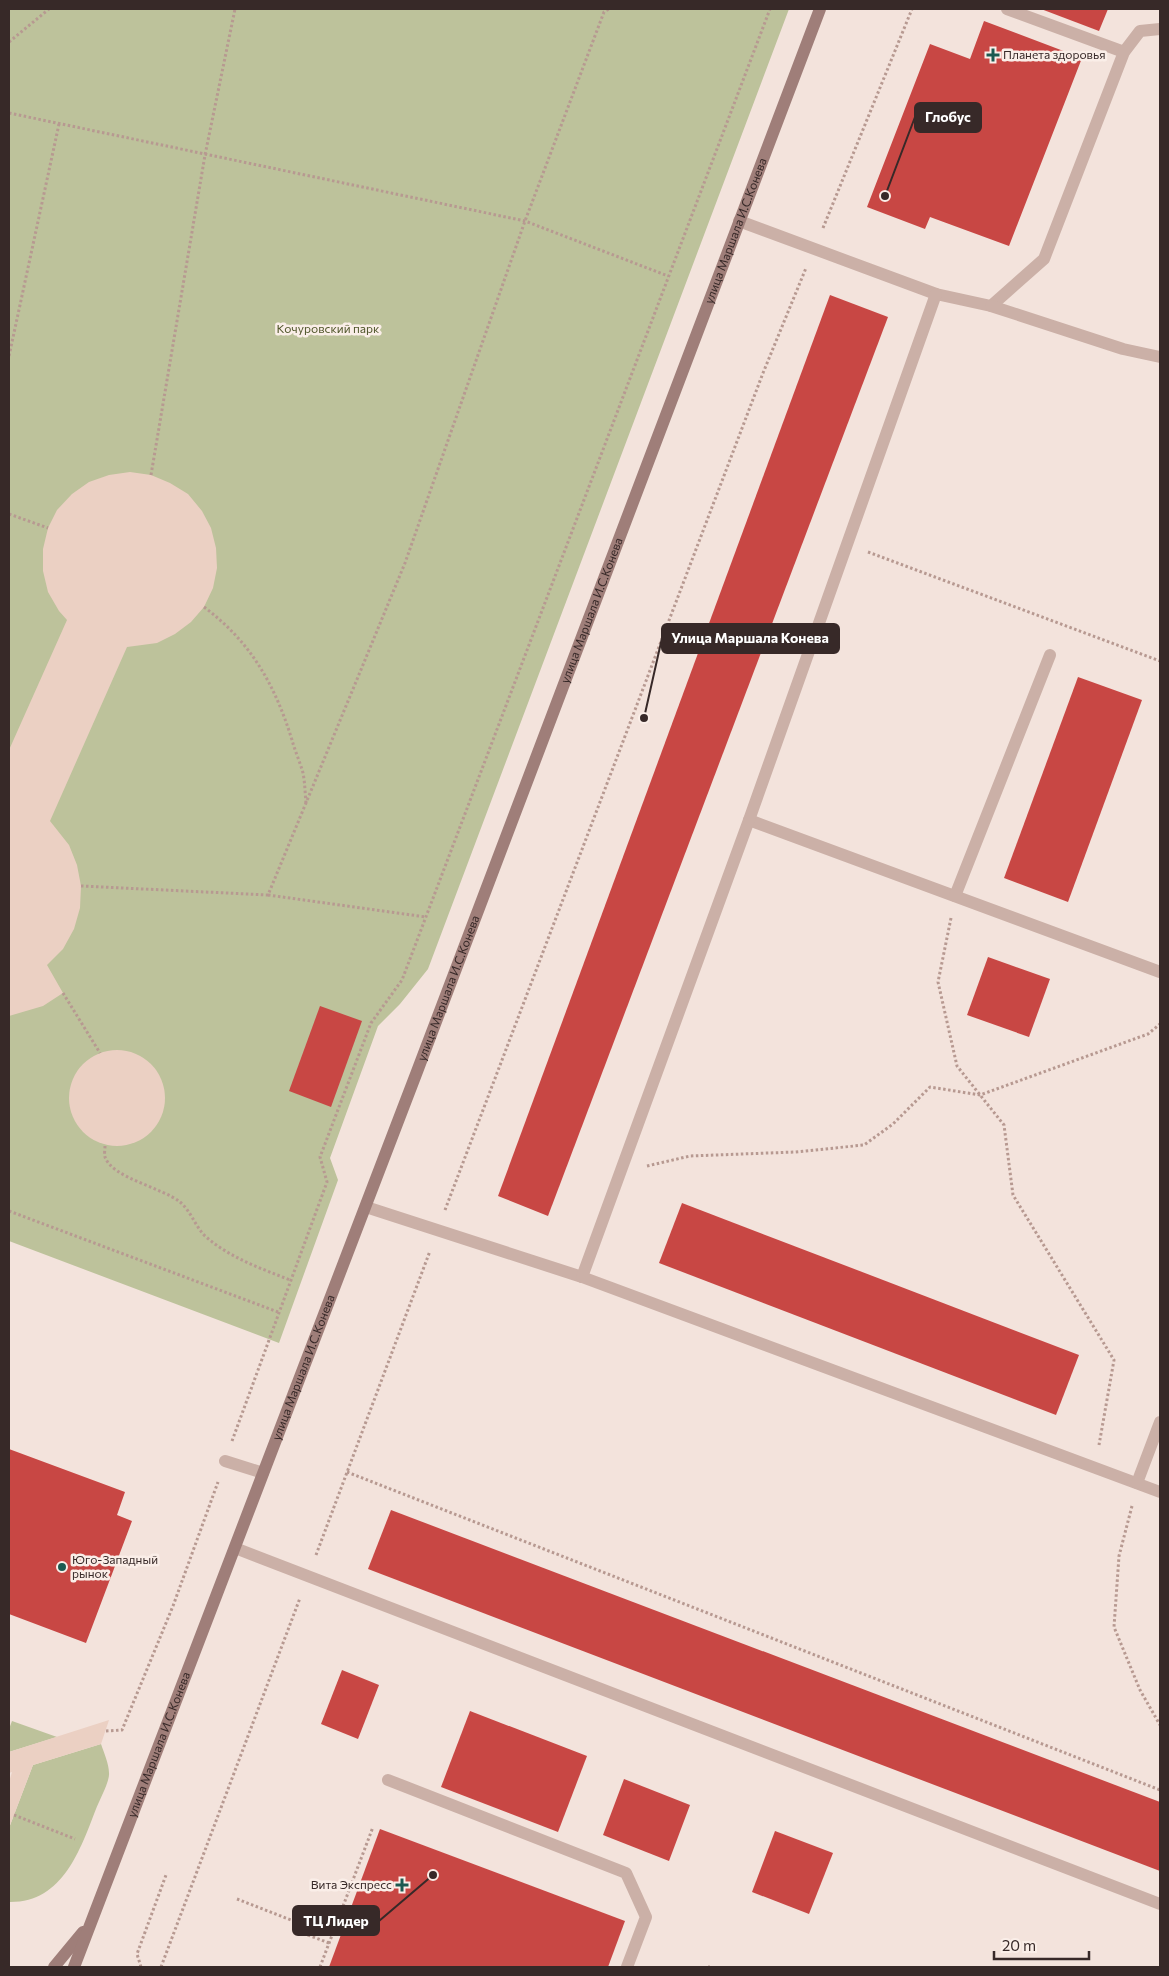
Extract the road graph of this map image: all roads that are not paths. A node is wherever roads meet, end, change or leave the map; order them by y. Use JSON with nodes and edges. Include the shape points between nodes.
{"nodes":[{"id":1,"x":820,"y":9,"type":"edge"},
{"id":2,"x":1006,"y":9,"type":"edge"},
{"id":3,"x":1160,"y":29,"type":"edge"},
{"id":4,"x":1124,"y":52,"type":"junction"},
{"id":5,"x":739,"y":221,"type":"junction"},
{"id":6,"x":936,"y":294,"type":"junction"},
{"id":7,"x":991,"y":306,"type":"junction"},
{"id":8,"x":1160,"y":357,"type":"edge"},
{"id":9,"x":1050,"y":655,"type":"dead end"},
{"id":10,"x":749,"y":820,"type":"junction"},
{"id":11,"x":955,"y":896,"type":"junction"},
{"id":12,"x":1160,"y":972,"type":"edge"},
{"id":13,"x":366,"y":1207,"type":"junction"},
{"id":14,"x":582,"y":1276,"type":"junction"},
{"id":15,"x":1160,"y":1422,"type":"edge"},
{"id":16,"x":225,"y":1461,"type":"road end"},
{"id":17,"x":263,"y":1474,"type":"junction"},
{"id":18,"x":1137,"y":1484,"type":"junction"},
{"id":19,"x":1160,"y":1492,"type":"edge"},
{"id":20,"x":235,"y":1548,"type":"junction"},
{"id":21,"x":388,"y":1780,"type":"dead end"},
{"id":22,"x":1160,"y":1904,"type":"edge"},
{"id":23,"x":92,"y":1920,"type":"junction"},
{"id":24,"x":54,"y":1967,"type":"edge"},
{"id":25,"x":74,"y":1967,"type":"edge"},
{"id":26,"x":627,"y":1967,"type":"edge"}],
"edges":[{"from":1,"to":5,"type":"main road","name":"улица Маршала И.С.Конева"},
{"from":2,"to":4,"type":"lane"},
{"from":3,"to":4,"type":"lane","via":[[1140,31]]},
{"from":4,"to":7,"type":"lane","via":[[1044,259]]},
{"from":5,"to":6,"type":"lane"},
{"from":5,"to":13,"type":"main road","name":"улица Маршала И.С.Конева"},
{"from":6,"to":7,"type":"lane"},
{"from":6,"to":10,"type":"lane"},
{"from":7,"to":8,"type":"lane","via":[[1122,349]]},
{"from":9,"to":11,"type":"lane"},
{"from":10,"to":11,"type":"lane"},
{"from":10,"to":14,"type":"lane"},
{"from":11,"to":12,"type":"lane"},
{"from":13,"to":14,"type":"lane"},
{"from":13,"to":17,"type":"main road","name":"улица Маршала И.С.Конева"},
{"from":14,"to":18,"type":"lane"},
{"from":15,"to":18,"type":"lane"},
{"from":16,"to":17,"type":"lane"},
{"from":17,"to":20,"type":"main road","name":"улица Маршала И.С.Конева"},
{"from":18,"to":19,"type":"lane"},
{"from":20,"to":22,"type":"lane"},
{"from":20,"to":23,"type":"main road","name":"улица Маршала И.С.Конева"},
{"from":21,"to":26,"type":"lane","via":[[626,1873],[646,1917]]},
{"from":23,"to":24,"type":"main road"},
{"from":23,"to":25,"type":"main road","name":"улица Маршала И.С.Конева"}]}
